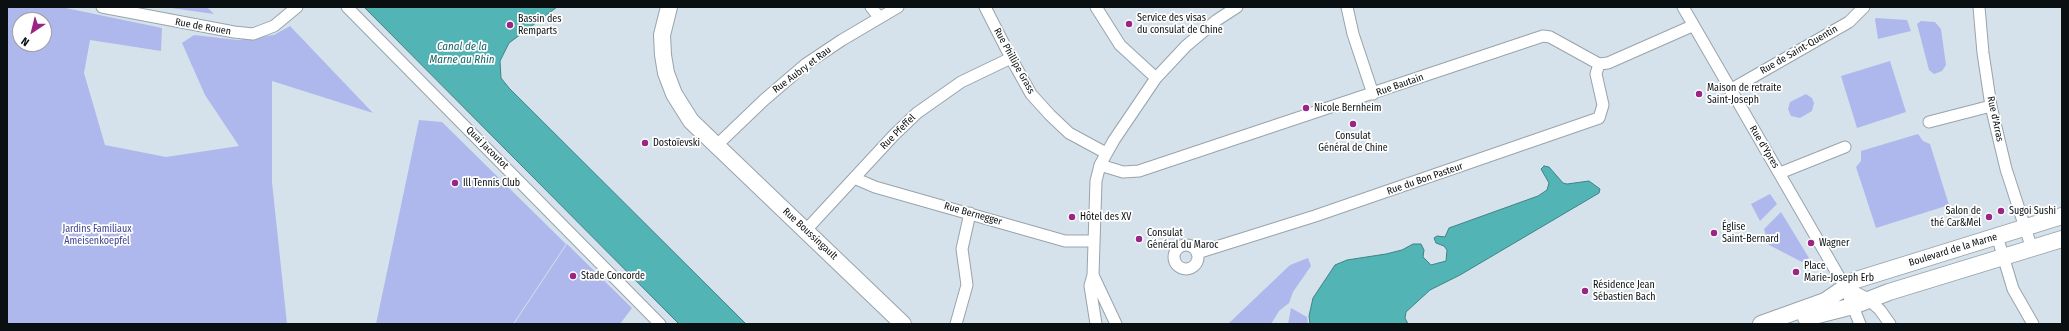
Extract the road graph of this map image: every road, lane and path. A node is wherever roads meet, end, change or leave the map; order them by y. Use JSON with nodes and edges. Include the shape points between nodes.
{"nodes":[{"id":1,"x":102,"y":7,"type":"edge"},
{"id":2,"x":297,"y":7,"type":"edge"},
{"id":3,"x":347,"y":7,"type":"edge"},
{"id":4,"x":669,"y":7,"type":"edge"},
{"id":5,"x":871,"y":7,"type":"edge"},
{"id":6,"x":898,"y":7,"type":"edge"},
{"id":7,"x":985,"y":7,"type":"edge"},
{"id":8,"x":1096,"y":7,"type":"edge"},
{"id":9,"x":1237,"y":7,"type":"edge"},
{"id":10,"x":1347,"y":7,"type":"edge"},
{"id":11,"x":1683,"y":7,"type":"edge"},
{"id":12,"x":1864,"y":7,"type":"edge"},
{"id":13,"x":1979,"y":7,"type":"edge"},
{"id":14,"x":879,"y":17,"type":"junction"},
{"id":15,"x":1692,"y":26,"type":"junction"},
{"id":16,"x":1011,"y":58,"type":"junction"},
{"id":17,"x":1599,"y":64,"type":"junction"},
{"id":18,"x":1156,"y":78,"type":"junction"},
{"id":19,"x":1730,"y":90,"type":"junction"},
{"id":20,"x":1373,"y":94,"type":"junction"},
{"id":21,"x":1991,"y":106,"type":"junction"},
{"id":22,"x":1929,"y":122,"type":"dead end"},
{"id":23,"x":716,"y":146,"type":"junction"},
{"id":24,"x":1845,"y":147,"type":"dead end"},
{"id":25,"x":1106,"y":153,"type":"junction"},
{"id":26,"x":1100,"y":165,"type":"junction"},
{"id":27,"x":1780,"y":173,"type":"junction"},
{"id":28,"x":854,"y":178,"type":"junction"},
{"id":29,"x":970,"y":213,"type":"junction"},
{"id":30,"x":2062,"y":216,"type":"edge"},
{"id":31,"x":2025,"y":227,"type":"junction"},
{"id":32,"x":806,"y":230,"type":"junction"},
{"id":33,"x":1997,"y":236,"type":"junction"},
{"id":34,"x":2062,"y":239,"type":"edge"},
{"id":35,"x":1093,"y":241,"type":"junction"},
{"id":36,"x":2032,"y":249,"type":"junction"},
{"id":37,"x":1197,"y":253,"type":"dead end"},
{"id":38,"x":2004,"y":258,"type":"junction"},
{"id":39,"x":1093,"y":275,"type":"junction"},
{"id":40,"x":1845,"y":287,"type":"junction"},
{"id":41,"x":1868,"y":299,"type":"junction"},
{"id":42,"x":1853,"y":306,"type":"junction"},
{"id":43,"x":660,"y":324,"type":"edge"},
{"id":44,"x":903,"y":324,"type":"edge"},
{"id":45,"x":956,"y":324,"type":"edge"},
{"id":46,"x":1096,"y":324,"type":"edge"},
{"id":47,"x":1116,"y":324,"type":"edge"},
{"id":48,"x":1761,"y":324,"type":"edge"},
{"id":49,"x":1785,"y":324,"type":"edge"},
{"id":50,"x":1860,"y":324,"type":"edge"},
{"id":51,"x":1890,"y":324,"type":"edge"},
{"id":52,"x":2033,"y":324,"type":"edge"}],
"edges":[{"from":1,"to":2,"type":"street","name":"Rue de Rouen","via":[[253,34],[274,26]]},
{"from":3,"to":43,"type":"street","name":"Quai Jacoutot"},
{"from":4,"to":23,"type":"street","name":"Rue Boussingault","via":[[663,26],[662,44],[669,80],[679,103],[691,121]]},
{"from":5,"to":14,"type":"street"},
{"from":6,"to":14,"type":"street","name":"Rue Aubry et Rau"},
{"from":7,"to":16,"type":"street","name":"Rue Phillipe Grass"},
{"from":8,"to":18,"type":"street","via":[[1120,45]]},
{"from":9,"to":18,"type":"street","via":[[1186,46]]},
{"from":10,"to":20,"type":"street"},
{"from":11,"to":15,"type":"street","name":"Rue d'Ypres"},
{"from":12,"to":19,"type":"street","name":"Rue de Saint-Quentin","via":[[1849,22]]},
{"from":13,"to":21,"type":"street","name":"Rue d'Arras"},
{"from":14,"to":23,"type":"street","name":"Rue Aubry et Rau","via":[[801,69]]},
{"from":15,"to":17,"type":"street","via":[[1608,63]]},
{"from":15,"to":19,"type":"street","name":"Rue d'Ypres"},
{"from":16,"to":25,"type":"street","name":"Rue Phillipe Grass","via":[[1032,94],[1050,115],[1069,133]]},
{"from":16,"to":28,"type":"street","name":"Rue Pfeffel","via":[[961,82],[917,113]]},
{"from":17,"to":20,"type":"street","name":"Rue Bautain","via":[[1550,37],[1543,36]]},
{"from":17,"to":37,"type":"street","name":"Rue du Bon Pasteur","via":[[1596,74],[1603,105],[1599,118],[1315,216]]},
{"from":18,"to":25,"type":"street"},
{"from":19,"to":27,"type":"street","name":"Rue d'Ypres"},
{"from":20,"to":26,"type":"street","name":"Rue Bautain","via":[[1139,171],[1123,172]]},
{"from":21,"to":22,"type":"street"},
{"from":21,"to":31,"type":"street","name":"Rue d'Arras","via":[[2006,169]]},
{"from":23,"to":32,"type":"street","name":"Rue Boussingault"},
{"from":24,"to":27,"type":"street"},
{"from":25,"to":26,"type":"street"},
{"from":26,"to":35,"type":"street","via":[[1096,181]]},
{"from":27,"to":40,"type":"street","name":"Rue d'Ypres"},
{"from":28,"to":29,"type":"street","name":"Rue Bernegger"},
{"from":28,"to":32,"type":"street","name":"Rue Pfeffel"},
{"from":29,"to":35,"type":"street","name":"Rue Bernegger","via":[[1065,241]]},
{"from":29,"to":45,"type":"street","via":[[962,249],[967,285]]},
{"from":30,"to":31,"type":"street","name":"Boulevard de la Marne"},
{"from":31,"to":33,"type":"street","name":"Boulevard de la Marne"},
{"from":31,"to":36,"type":"street","name":"Rue d'Arras"},
{"from":32,"to":44,"type":"street","name":"Rue Boussingault"},
{"from":33,"to":38,"type":"street"},
{"from":33,"to":40,"type":"street","name":"Boulevard de la Marne","via":[[1874,274]]},
{"from":34,"to":36,"type":"street"},
{"from":35,"to":39,"type":"street"},
{"from":36,"to":38,"type":"street"},
{"from":38,"to":41,"type":"street"},
{"from":38,"to":52,"type":"street","via":[[2013,289]]},
{"from":39,"to":46,"type":"street","via":[[1090,286]]},
{"from":39,"to":47,"type":"street"},
{"from":40,"to":41,"type":"street"},
{"from":40,"to":42,"type":"street","name":"Rue d'Ypres"},
{"from":40,"to":48,"type":"street","name":"Boulevard de la Marne","via":[[1825,301]]},
{"from":41,"to":42,"type":"street"},
{"from":41,"to":51,"type":"street"},
{"from":42,"to":49,"type":"street"},
{"from":42,"to":50,"type":"street","name":"Rue d'Ypres"}]}
